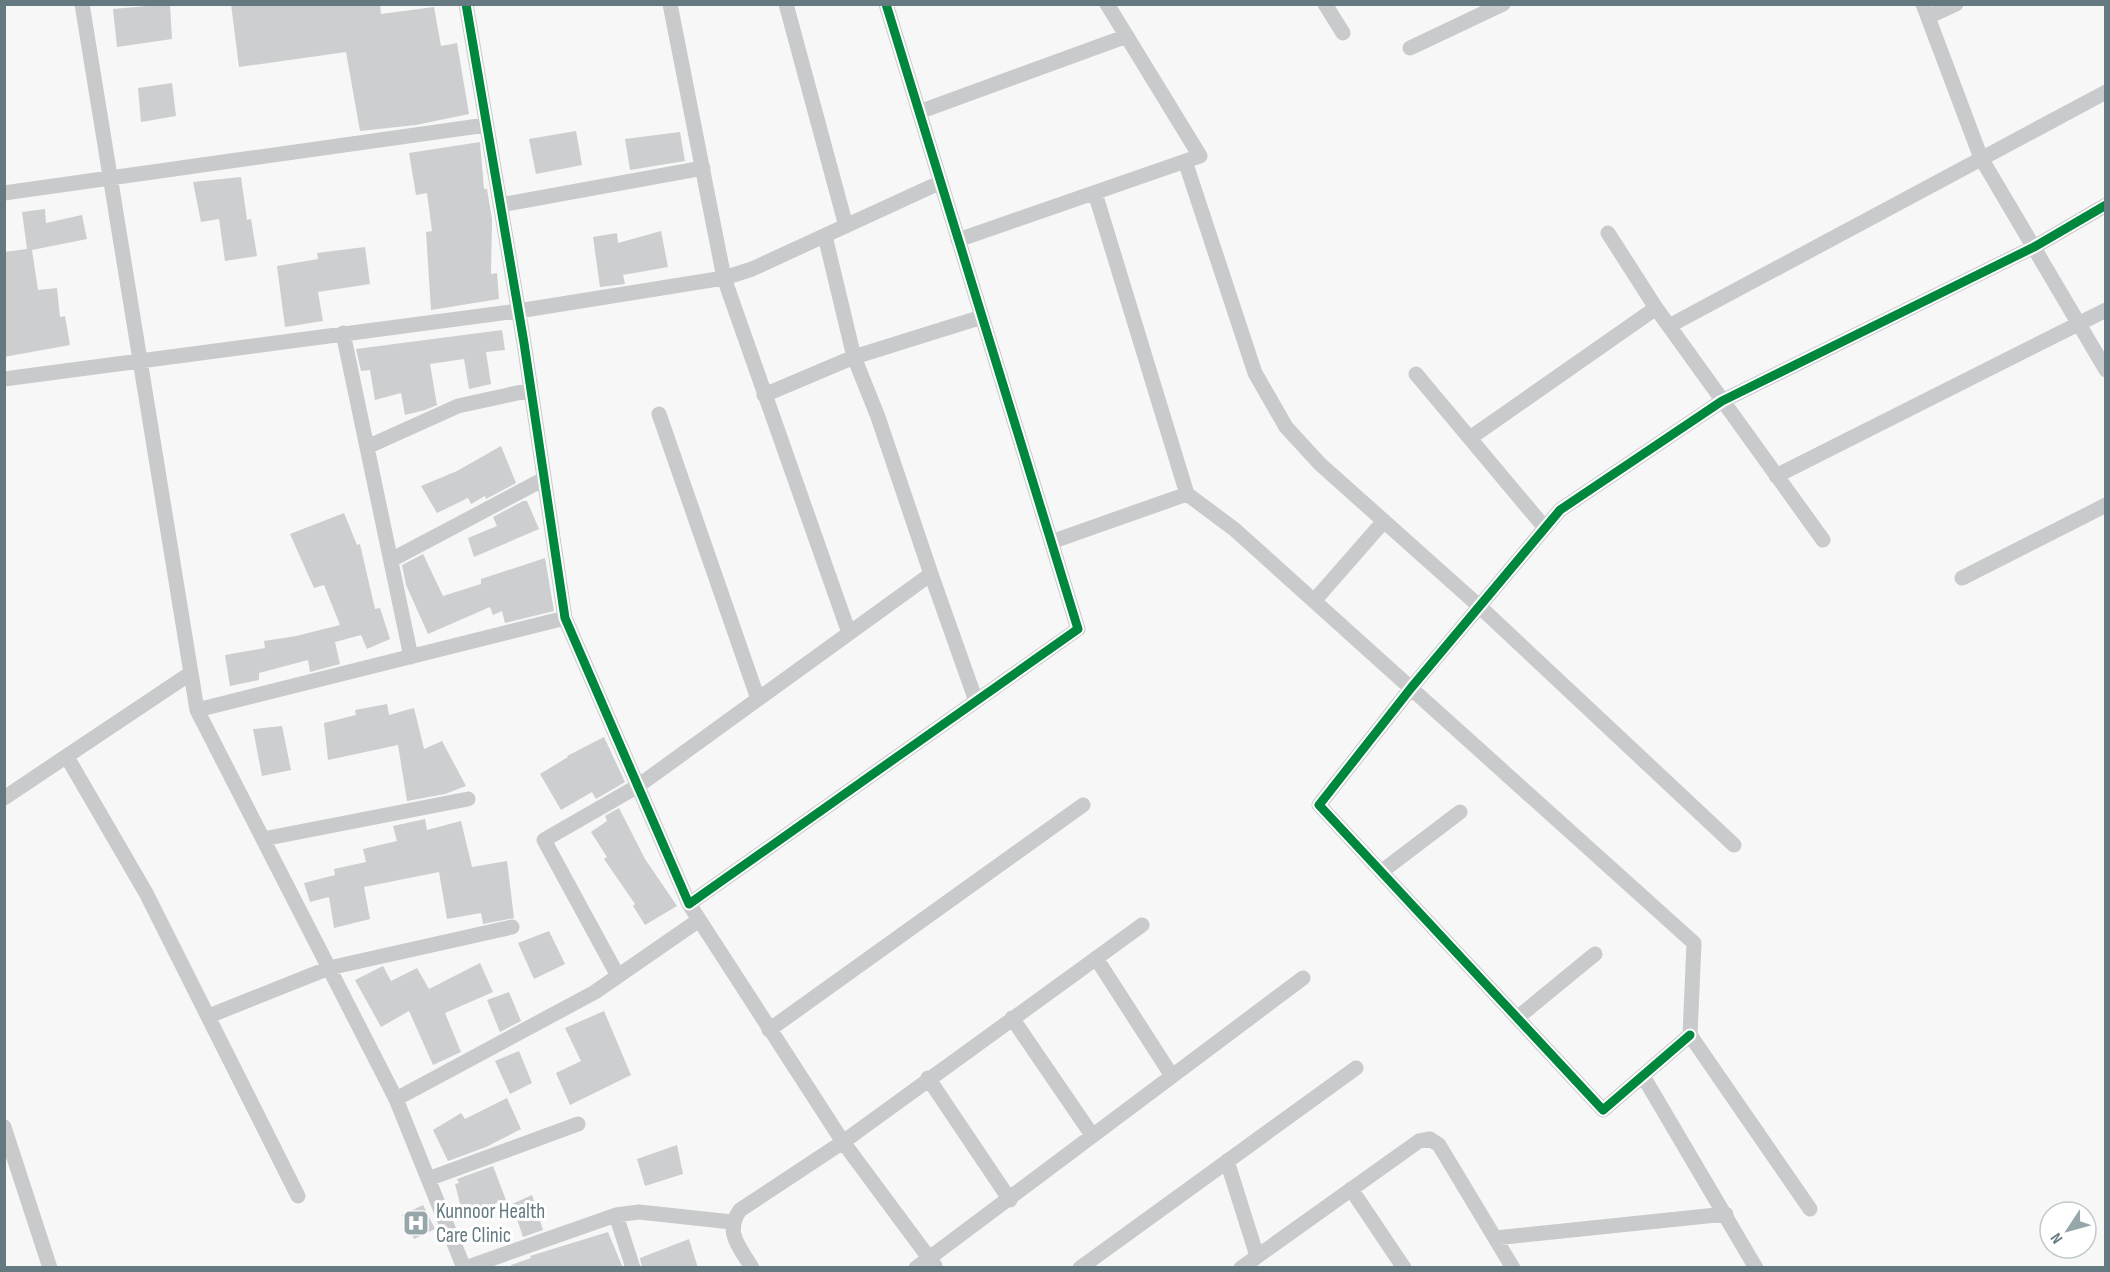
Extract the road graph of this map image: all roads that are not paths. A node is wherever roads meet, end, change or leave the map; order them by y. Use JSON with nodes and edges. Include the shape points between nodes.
{"nodes":[{"id":1,"x":82,"y":4,"type":"edge"},
{"id":2,"x":466,"y":4,"type":"edge"},
{"id":3,"x":670,"y":4,"type":"edge"},
{"id":4,"x":786,"y":4,"type":"edge"},
{"id":5,"x":1107,"y":4,"type":"edge"},
{"id":6,"x":1325,"y":4,"type":"edge"},
{"id":7,"x":1503,"y":4,"type":"edge"},
{"id":8,"x":1956,"y":4,"type":"edge"},
{"id":9,"x":891,"y":6,"type":"edge"},
{"id":10,"x":1926,"y":11,"type":"edge"},
{"id":11,"x":1343,"y":33,"type":"dead end"},
{"id":12,"x":1126,"y":36,"type":"junction"},
{"id":13,"x":1410,"y":48,"type":"dead end"},
{"id":14,"x":2106,"y":92,"type":"edge"},
{"id":15,"x":919,"y":111,"type":"junction"},
{"id":16,"x":486,"y":125,"type":"junction"},
{"id":17,"x":1981,"y":158,"type":"junction"},
{"id":18,"x":1185,"y":161,"type":"junction"},
{"id":19,"x":703,"y":168,"type":"junction"},
{"id":20,"x":111,"y":179,"type":"junction"},
{"id":21,"x":939,"y":183,"type":"junction"},
{"id":22,"x":4,"y":193,"type":"edge"},
{"id":23,"x":1095,"y":193,"type":"junction"},
{"id":24,"x":500,"y":205,"type":"junction"},
{"id":25,"x":2106,"y":205,"type":"edge"},
{"id":26,"x":846,"y":226,"type":"junction"},
{"id":27,"x":1608,"y":233,"type":"dead end"},
{"id":28,"x":825,"y":236,"type":"junction"},
{"id":29,"x":958,"y":240,"type":"junction"},
{"id":30,"x":2034,"y":247,"type":"junction"},
{"id":31,"x":724,"y":278,"type":"junction"},
{"id":32,"x":1656,"y":308,"type":"junction"},
{"id":33,"x":518,"y":310,"type":"junction"},
{"id":34,"x":2106,"y":310,"type":"edge"},
{"id":35,"x":982,"y":317,"type":"junction"},
{"id":36,"x":2080,"y":324,"type":"junction"},
{"id":37,"x":1670,"y":326,"type":"junction"},
{"id":38,"x":343,"y":333,"type":"junction"},
{"id":39,"x":854,"y":357,"type":"junction"},
{"id":40,"x":140,"y":359,"type":"junction"},
{"id":41,"x":2106,"y":370,"type":"edge"},
{"id":42,"x":1416,"y":374,"type":"dead end"},
{"id":43,"x":4,"y":379,"type":"edge"},
{"id":44,"x":531,"y":390,"type":"junction"},
{"id":45,"x":764,"y":395,"type":"junction"},
{"id":46,"x":1722,"y":401,"type":"junction"},
{"id":47,"x":659,"y":414,"type":"dead end"},
{"id":48,"x":1470,"y":438,"type":"junction"},
{"id":49,"x":367,"y":447,"type":"junction"},
{"id":50,"x":1776,"y":476,"type":"junction"},
{"id":51,"x":544,"y":479,"type":"junction"},
{"id":52,"x":1187,"y":494,"type":"junction"},
{"id":53,"x":2106,"y":505,"type":"edge"},
{"id":54,"x":1384,"y":521,"type":"junction"},
{"id":55,"x":1545,"y":528,"type":"junction"},
{"id":56,"x":1822,"y":540,"type":"dead end"},
{"id":57,"x":1051,"y":542,"type":"junction"},
{"id":58,"x":391,"y":560,"type":"junction"},
{"id":59,"x":931,"y":574,"type":"junction"},
{"id":60,"x":1962,"y":578,"type":"dead end"},
{"id":61,"x":1314,"y":601,"type":"junction"},
{"id":62,"x":1479,"y":606,"type":"junction"},
{"id":63,"x":565,"y":618,"type":"junction"},
{"id":64,"x":849,"y":633,"type":"junction"},
{"id":65,"x":411,"y":657,"type":"junction"},
{"id":66,"x":191,"y":673,"type":"junction"},
{"id":67,"x":1411,"y":688,"type":"junction"},
{"id":68,"x":758,"y":699,"type":"junction"},
{"id":69,"x":975,"y":701,"type":"junction"},
{"id":70,"x":197,"y":710,"type":"junction"},
{"id":71,"x":67,"y":757,"type":"junction"},
{"id":72,"x":638,"y":786,"type":"junction"},
{"id":73,"x":4,"y":798,"type":"edge"},
{"id":74,"x":468,"y":799,"type":"dead end"},
{"id":75,"x":1083,"y":805,"type":"dead end"},
{"id":76,"x":1460,"y":812,"type":"dead end"},
{"id":77,"x":263,"y":839,"type":"junction"},
{"id":78,"x":1734,"y":845,"type":"dead end"},
{"id":79,"x":1381,"y":872,"type":"junction"},
{"id":80,"x":689,"y":904,"type":"junction"},
{"id":81,"x":699,"y":920,"type":"junction"},
{"id":82,"x":1142,"y":926,"type":"dead end"},
{"id":83,"x":512,"y":927,"type":"dead end"},
{"id":84,"x":1595,"y":954,"type":"dead end"},
{"id":85,"x":1096,"y":958,"type":"junction"},
{"id":86,"x":329,"y":968,"type":"junction"},
{"id":87,"x":618,"y":976,"type":"junction"},
{"id":88,"x":1303,"y":978,"type":"dead end"},
{"id":89,"x":209,"y":1016,"type":"junction"},
{"id":90,"x":1012,"y":1018,"type":"junction"},
{"id":91,"x":1517,"y":1018,"type":"junction"},
{"id":92,"x":769,"y":1030,"type":"junction"},
{"id":93,"x":1690,"y":1035,"type":"junction"},
{"id":94,"x":1356,"y":1068,"type":"dead end"},
{"id":95,"x":1172,"y":1076,"type":"junction"},
{"id":96,"x":1643,"y":1076,"type":"junction"},
{"id":97,"x":928,"y":1078,"type":"junction"},
{"id":98,"x":396,"y":1099,"type":"junction"},
{"id":99,"x":578,"y":1124,"type":"dead end"},
{"id":100,"x":4,"y":1127,"type":"edge"},
{"id":101,"x":1092,"y":1135,"type":"junction"},
{"id":102,"x":843,"y":1142,"type":"junction"},
{"id":103,"x":1227,"y":1161,"type":"junction"},
{"id":104,"x":428,"y":1179,"type":"junction"},
{"id":105,"x":1351,"y":1189,"type":"junction"},
{"id":106,"x":298,"y":1196,"type":"dead end"},
{"id":107,"x":1010,"y":1200,"type":"junction"},
{"id":108,"x":1810,"y":1209,"type":"dead end"},
{"id":109,"x":1726,"y":1214,"type":"junction"},
{"id":110,"x":616,"y":1215,"type":"junction"},
{"id":111,"x":732,"y":1222,"type":"junction"},
{"id":112,"x":1495,"y":1238,"type":"junction"},
{"id":113,"x":1257,"y":1256,"type":"junction"},
{"id":114,"x":927,"y":1265,"type":"edge"},
{"id":115,"x":50,"y":1268,"type":"edge"},
{"id":116,"x":465,"y":1268,"type":"edge"},
{"id":117,"x":633,"y":1268,"type":"edge"},
{"id":118,"x":752,"y":1268,"type":"edge"},
{"id":119,"x":1080,"y":1268,"type":"edge"},
{"id":120,"x":1241,"y":1268,"type":"edge"},
{"id":121,"x":1404,"y":1268,"type":"edge"},
{"id":122,"x":1513,"y":1268,"type":"edge"},
{"id":123,"x":1756,"y":1268,"type":"edge"}],
"edges":[{"from":1,"to":20,"type":"street"},
{"from":2,"to":16,"type":"street"},
{"from":3,"to":19,"type":"street"},
{"from":4,"to":26,"type":"street"},
{"from":5,"to":12,"type":"street"},
{"from":6,"to":11,"type":"street"},
{"from":7,"to":13,"type":"street"},
{"from":8,"to":10,"type":"street"},
{"from":9,"to":15,"type":"street"},
{"from":10,"to":17,"type":"street"},
{"from":12,"to":15,"type":"street"},
{"from":12,"to":18,"type":"street","via":[[1200,156]]},
{"from":14,"to":17,"type":"street"},
{"from":15,"to":21,"type":"street"},
{"from":16,"to":20,"type":"street"},
{"from":16,"to":24,"type":"street"},
{"from":17,"to":30,"type":"street"},
{"from":17,"to":37,"type":"street"},
{"from":18,"to":23,"type":"street"},
{"from":18,"to":54,"type":"street","via":[[1264,392],[1301,445]]},
{"from":19,"to":24,"type":"street"},
{"from":19,"to":31,"type":"street"},
{"from":20,"to":22,"type":"street"},
{"from":20,"to":40,"type":"street"},
{"from":21,"to":26,"type":"street"},
{"from":21,"to":29,"type":"street"},
{"from":23,"to":29,"type":"street"},
{"from":23,"to":52,"type":"street"},
{"from":24,"to":33,"type":"street"},
{"from":25,"to":30,"type":"street"},
{"from":26,"to":28,"type":"street"},
{"from":27,"to":32,"type":"street"},
{"from":28,"to":31,"type":"street"},
{"from":28,"to":39,"type":"street"},
{"from":29,"to":35,"type":"street"},
{"from":30,"to":36,"type":"street"},
{"from":30,"to":46,"type":"street"},
{"from":31,"to":33,"type":"street"},
{"from":31,"to":45,"type":"street"},
{"from":32,"to":37,"type":"street"},
{"from":32,"to":48,"type":"street"},
{"from":33,"to":38,"type":"street"},
{"from":33,"to":44,"type":"street"},
{"from":34,"to":36,"type":"street"},
{"from":35,"to":39,"type":"street"},
{"from":35,"to":57,"type":"street"},
{"from":36,"to":41,"type":"street"},
{"from":36,"to":50,"type":"street"},
{"from":37,"to":46,"type":"street"},
{"from":38,"to":40,"type":"street"},
{"from":38,"to":49,"type":"street"},
{"from":39,"to":45,"type":"street"},
{"from":39,"to":59,"type":"street","via":[[879,417]]},
{"from":40,"to":43,"type":"street"},
{"from":40,"to":66,"type":"street"},
{"from":42,"to":48,"type":"street"},
{"from":44,"to":49,"type":"street","via":[[458,406]]},
{"from":44,"to":51,"type":"street"},
{"from":45,"to":64,"type":"street"},
{"from":46,"to":50,"type":"street"},
{"from":46,"to":55,"type":"street","via":[[1560,510]]},
{"from":47,"to":68,"type":"street"},
{"from":48,"to":55,"type":"street"},
{"from":49,"to":58,"type":"street"},
{"from":50,"to":56,"type":"street"},
{"from":51,"to":58,"type":"street"},
{"from":51,"to":63,"type":"street"},
{"from":52,"to":57,"type":"street"},
{"from":52,"to":61,"type":"street","via":[[1234,529]]},
{"from":53,"to":60,"type":"street"},
{"from":54,"to":61,"type":"street"},
{"from":54,"to":62,"type":"street"},
{"from":55,"to":62,"type":"street"},
{"from":57,"to":69,"type":"street","via":[[1078,629]]},
{"from":58,"to":65,"type":"street"},
{"from":59,"to":64,"type":"street"},
{"from":59,"to":69,"type":"street"},
{"from":61,"to":67,"type":"street"},
{"from":62,"to":67,"type":"street"},
{"from":62,"to":78,"type":"street"},
{"from":63,"to":65,"type":"street"},
{"from":63,"to":72,"type":"street"},
{"from":64,"to":68,"type":"street"},
{"from":65,"to":70,"type":"street"},
{"from":66,"to":70,"type":"street"},
{"from":66,"to":71,"type":"street"},
{"from":67,"to":79,"type":"street","via":[[1319,805]]},
{"from":67,"to":93,"type":"street","via":[[1694,943]]},
{"from":68,"to":72,"type":"street"},
{"from":69,"to":80,"type":"street"},
{"from":70,"to":77,"type":"street"},
{"from":71,"to":73,"type":"street"},
{"from":71,"to":89,"type":"street","via":[[138,877]]},
{"from":72,"to":80,"type":"street"},
{"from":72,"to":87,"type":"street","via":[[544,840]]},
{"from":74,"to":77,"type":"street"},
{"from":75,"to":92,"type":"street"},
{"from":76,"to":79,"type":"street"},
{"from":77,"to":86,"type":"street"},
{"from":79,"to":91,"type":"street"},
{"from":80,"to":81,"type":"street"},
{"from":81,"to":87,"type":"street"},
{"from":81,"to":92,"type":"street"},
{"from":82,"to":85,"type":"street"},
{"from":83,"to":86,"type":"street"},
{"from":84,"to":91,"type":"street"},
{"from":85,"to":90,"type":"street"},
{"from":85,"to":95,"type":"street"},
{"from":86,"to":89,"type":"street"},
{"from":86,"to":98,"type":"street"},
{"from":87,"to":98,"type":"street"},
{"from":88,"to":95,"type":"street"},
{"from":89,"to":106,"type":"street"},
{"from":90,"to":97,"type":"street"},
{"from":90,"to":101,"type":"street"},
{"from":91,"to":96,"type":"street","via":[[1604,1110]]},
{"from":92,"to":102,"type":"street"},
{"from":93,"to":96,"type":"street"},
{"from":93,"to":108,"type":"street"},
{"from":94,"to":103,"type":"street"},
{"from":95,"to":101,"type":"street"},
{"from":96,"to":109,"type":"street"},
{"from":97,"to":102,"type":"street"},
{"from":97,"to":107,"type":"street"},
{"from":98,"to":104,"type":"street"},
{"from":99,"to":104,"type":"street"},
{"from":100,"to":115,"type":"street"},
{"from":101,"to":107,"type":"street"},
{"from":102,"to":111,"type":"street","via":[[740,1210]]},
{"from":102,"to":114,"type":"street"},
{"from":103,"to":113,"type":"street"},
{"from":103,"to":119,"type":"street"},
{"from":104,"to":116,"type":"street"},
{"from":105,"to":112,"type":"street","via":[[1419,1141],[1430,1139],[1439,1145]]},
{"from":105,"to":113,"type":"street"},
{"from":105,"to":121,"type":"street"},
{"from":107,"to":114,"type":"street"},
{"from":109,"to":112,"type":"street"},
{"from":109,"to":123,"type":"street"},
{"from":110,"to":111,"type":"street","via":[[639,1212]]},
{"from":110,"to":116,"type":"street"},
{"from":110,"to":117,"type":"street"},
{"from":111,"to":118,"type":"street","via":[[733,1234]]},
{"from":112,"to":122,"type":"street"},
{"from":113,"to":120,"type":"street"}]}
